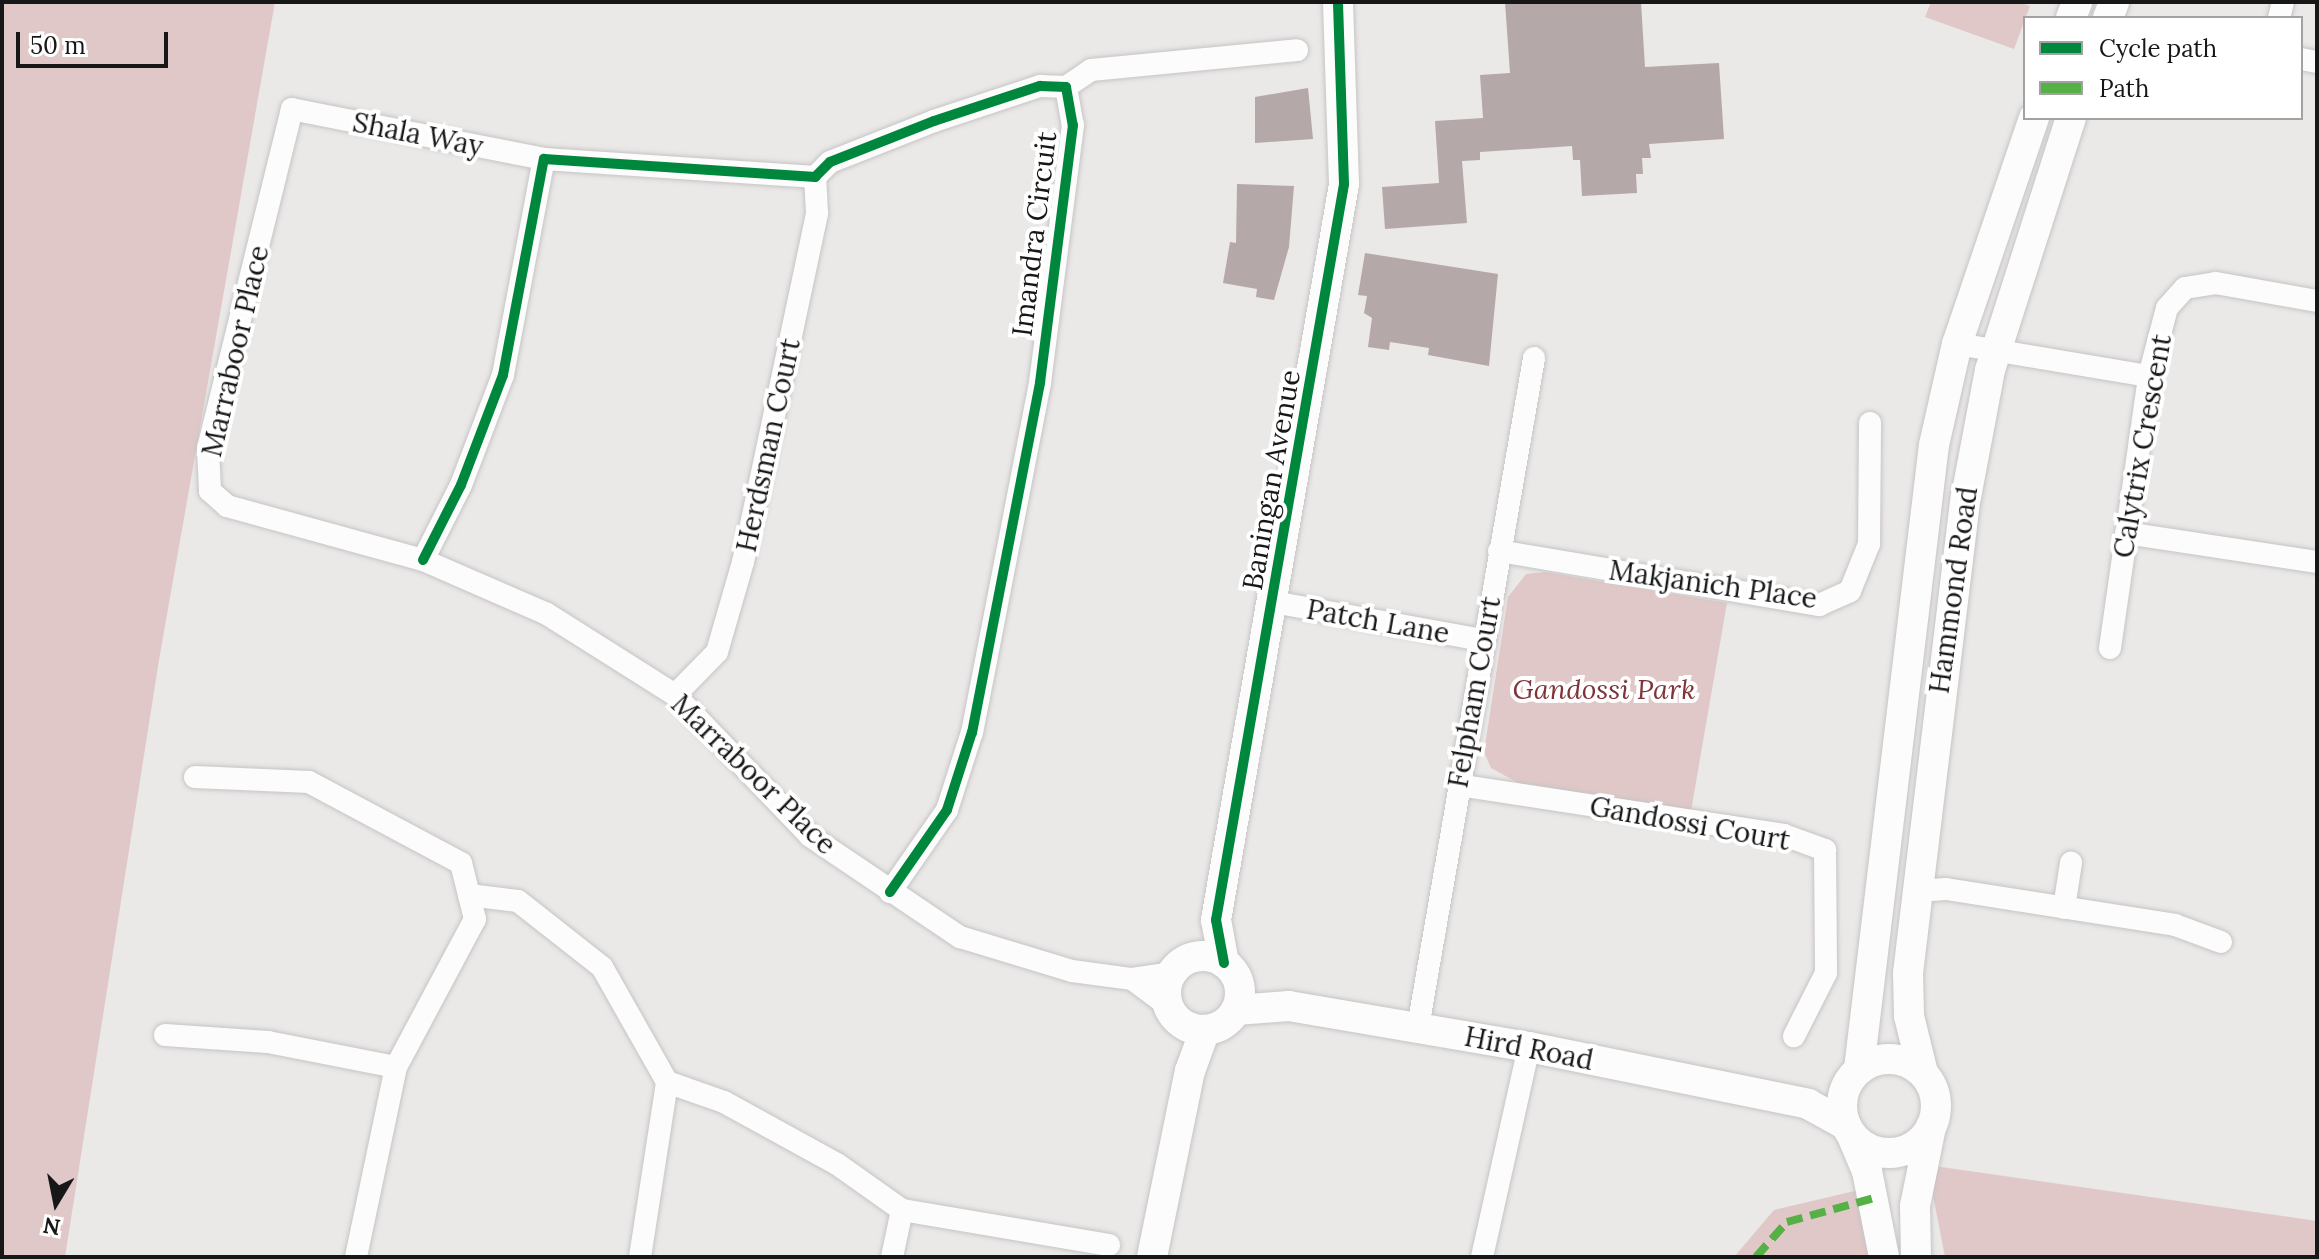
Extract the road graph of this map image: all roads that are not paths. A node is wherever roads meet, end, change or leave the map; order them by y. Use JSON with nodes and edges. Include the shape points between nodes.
{"nodes":[{"id":1,"x":1338,"y":2,"type":"edge"},
{"id":2,"x":1297,"y":50,"type":"dead end"},
{"id":3,"x":1066,"y":87,"type":"junction"},
{"id":4,"x":292,"y":109,"type":"joint"},
{"id":5,"x":2033,"y":120,"type":"edge"},
{"id":6,"x":2070,"y":120,"type":"edge"},
{"id":7,"x":544,"y":159,"type":"junction"},
{"id":8,"x":815,"y":177,"type":"junction"},
{"id":9,"x":2317,"y":301,"type":"edge"},
{"id":10,"x":1957,"y":344,"type":"junction"},
{"id":11,"x":1996,"y":351,"type":"junction"},
{"id":12,"x":1534,"y":358,"type":"dead end"},
{"id":13,"x":2149,"y":376,"type":"junction"},
{"id":14,"x":1870,"y":423,"type":"dead end"},
{"id":15,"x":2126,"y":533,"type":"junction"},
{"id":16,"x":1499,"y":551,"type":"junction"},
{"id":17,"x":423,"y":560,"type":"junction"},
{"id":18,"x":2317,"y":562,"type":"edge"},
{"id":19,"x":1273,"y":602,"type":"junction"},
{"id":20,"x":1482,"y":640,"type":"junction"},
{"id":21,"x":2110,"y":648,"type":"dead end"},
{"id":22,"x":675,"y":695,"type":"junction"},
{"id":23,"x":195,"y":777,"type":"dead end"},
{"id":24,"x":1458,"y":785,"type":"junction"},
{"id":25,"x":2071,"y":863,"type":"dead end"},
{"id":26,"x":1916,"y":891,"type":"junction"},
{"id":27,"x":890,"y":892,"type":"junction"},
{"id":28,"x":469,"y":895,"type":"junction"},
{"id":29,"x":2064,"y":908,"type":"junction"},
{"id":30,"x":1216,"y":920,"type":"junction"},
{"id":31,"x":2221,"y":942,"type":"dead end"},
{"id":32,"x":1182,"y":965,"type":"junction"},
{"id":33,"x":1132,"y":979,"type":"junction"},
{"id":34,"x":1233,"y":985,"type":"junction"},
{"id":35,"x":1185,"y":1020,"type":"junction"},
{"id":36,"x":1418,"y":1027,"type":"junction"},
{"id":37,"x":165,"y":1035,"type":"dead end"},
{"id":38,"x":1794,"y":1036,"type":"dead end"},
{"id":39,"x":1529,"y":1047,"type":"junction"},
{"id":40,"x":396,"y":1067,"type":"junction"},
{"id":41,"x":1923,"y":1073,"type":"junction"},
{"id":42,"x":1855,"y":1074,"type":"junction"},
{"id":43,"x":667,"y":1082,"type":"junction"},
{"id":44,"x":1767,"y":1095,"type":"junction"},
{"id":45,"x":1931,"y":1127,"type":"junction"},
{"id":46,"x":1848,"y":1129,"type":"junction"},
{"id":47,"x":902,"y":1210,"type":"junction"},
{"id":48,"x":1109,"y":1245,"type":"dead end"},
{"id":49,"x":356,"y":1257,"type":"edge"},
{"id":50,"x":640,"y":1257,"type":"edge"},
{"id":51,"x":892,"y":1257,"type":"edge"},
{"id":52,"x":1152,"y":1257,"type":"edge"},
{"id":53,"x":1482,"y":1257,"type":"edge"},
{"id":54,"x":1884,"y":1257,"type":"edge"},
{"id":55,"x":1916,"y":1257,"type":"edge"}],
"edges":[{"from":1,"to":19,"type":"main road","name":"Baningan Avenue","via":[[1344,184]]},
{"from":2,"to":3,"type":"street","via":[[1091,70]]},
{"from":3,"to":8,"type":"street","name":"Imandra Circuit","via":[[1040,86],[934,121],[830,162]]},
{"from":3,"to":27,"type":"street","name":"Imandra Circuit","via":[[1073,125],[1040,383],[972,732],[947,810]]},
{"from":4,"to":7,"type":"street","name":"Shala Way"},
{"from":4,"to":17,"type":"street","name":"Marraboor Place","via":[[208,448],[210,491],[227,506]]},
{"from":5,"to":10,"type":"main road","name":"Hammond Road"},
{"from":6,"to":11,"type":"main road","name":"Hammond Road"},
{"from":7,"to":8,"type":"street"},
{"from":7,"to":17,"type":"street","via":[[503,375],[461,485]]},
{"from":8,"to":22,"type":"street","name":"Herdsman Court","via":[[817,213],[743,562],[717,652]]},
{"from":9,"to":13,"type":"street","name":"Calytrix Crescent","via":[[2216,283],[2185,288],[2167,308]]},
{"from":10,"to":11,"type":"street"},
{"from":10,"to":42,"type":"main road","name":"Hammond Road","via":[[1934,445],[1887,805],[1872,1001]]},
{"from":11,"to":13,"type":"street"},
{"from":11,"to":26,"type":"main road","name":"Hammond Road","via":[[1963,513]]},
{"from":12,"to":16,"type":"street","name":"Felpham Court"},
{"from":13,"to":15,"type":"street","name":"Calytrix Crescent"},
{"from":14,"to":16,"type":"street","name":"Makjanich Place","via":[[1869,544],[1850,591],[1819,605]]},
{"from":15,"to":18,"type":"street"},
{"from":15,"to":21,"type":"street","name":"Calytrix Crescent"},
{"from":16,"to":20,"type":"street","name":"Felpham Court"},
{"from":17,"to":22,"type":"street","name":"Marraboor Place","via":[[547,614]]},
{"from":19,"to":20,"type":"street","name":"Patch Lane"},
{"from":19,"to":30,"type":"main road","name":"Baningan Avenue"},
{"from":20,"to":24,"type":"street","name":"Felpham Court"},
{"from":22,"to":27,"type":"street","name":"Marraboor Place","via":[[810,836]]},
{"from":23,"to":28,"type":"street","via":[[309,782],[461,863]]},
{"from":24,"to":36,"type":"street","name":"Felpham Court"},
{"from":24,"to":38,"type":"street","name":"Gandossi Court","via":[[1784,835],[1825,850],[1826,973]]},
{"from":25,"to":29,"type":"street"},
{"from":26,"to":29,"type":"street","via":[[1946,889]]},
{"from":26,"to":41,"type":"main road","name":"Hammond Road","via":[[1909,1016]]},
{"from":27,"to":33,"type":"street","name":"Marraboor Place","via":[[960,937],[1072,971]]},
{"from":28,"to":40,"type":"street","via":[[475,919]]},
{"from":28,"to":43,"type":"street","via":[[518,901],[602,967]]},
{"from":29,"to":31,"type":"street","via":[[2175,925]]},
{"from":30,"to":32,"type":"main road","name":"Baningan Avenue"},
{"from":30,"to":34,"type":"main road","name":"Baningan Avenue"},
{"from":32,"to":33,"type":"street","name":"Marraboor Place"},
{"from":32,"to":34,"type":"main road","name":"Hird Road"},
{"from":32,"to":35,"type":"main road"},
{"from":33,"to":35,"type":"street","name":"Marraboor Place"},
{"from":34,"to":35,"type":"main road"},
{"from":34,"to":36,"type":"main road","name":"Hird Road","via":[[1289,1006]]},
{"from":35,"to":52,"type":"main road","via":[[1190,1071]]},
{"from":36,"to":39,"type":"main road","name":"Hird Road"},
{"from":37,"to":40,"type":"street","via":[[268,1042]]},
{"from":39,"to":44,"type":"main road","name":"Hird Road"},
{"from":39,"to":53,"type":"street"},
{"from":40,"to":49,"type":"street"},
{"from":41,"to":42,"type":"main road","via":[[1885,1059]]},
{"from":41,"to":45,"type":"main road","via":[[1935,1099]]},
{"from":42,"to":44,"type":"main road","name":"Hird Road"},
{"from":42,"to":46,"type":"main road","via":[[1842,1101]]},
{"from":43,"to":47,"type":"street","via":[[737,1109],[837,1164]]},
{"from":43,"to":50,"type":"street"},
{"from":44,"to":46,"type":"main road","name":"Hird Road","via":[[1824,1109]]},
{"from":45,"to":46,"type":"main road","via":[[1909,1149],[1893,1153],[1862,1145]]},
{"from":45,"to":55,"type":"main road","via":[[1915,1206]]},
{"from":46,"to":54,"type":"main road","via":[[1867,1171]]},
{"from":47,"to":48,"type":"street"},
{"from":47,"to":51,"type":"street"}]}
